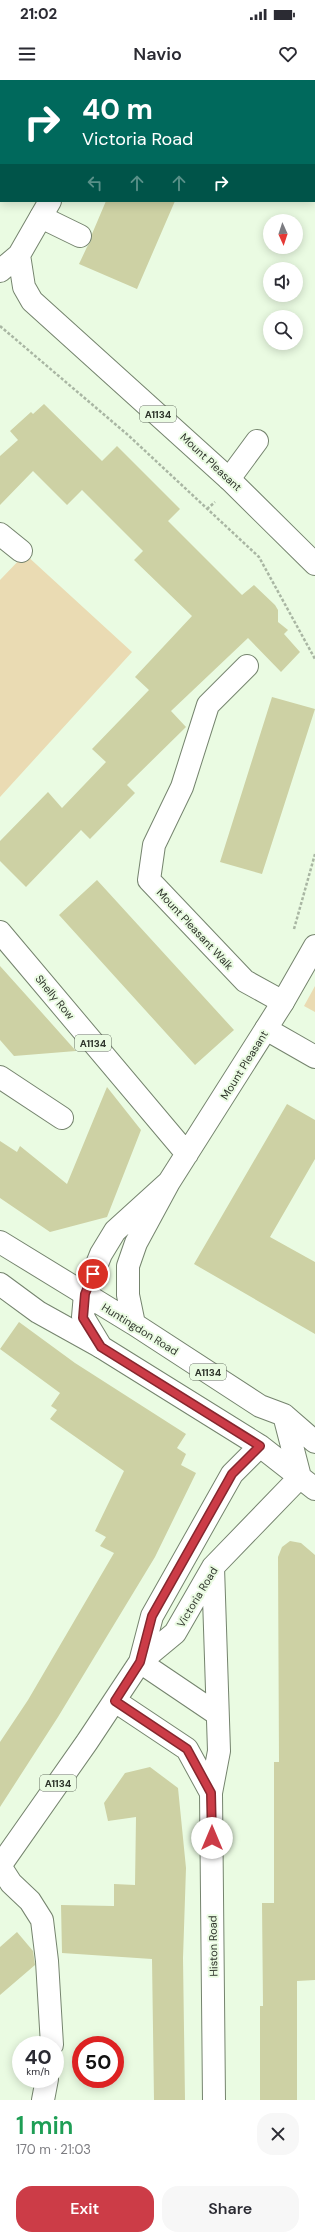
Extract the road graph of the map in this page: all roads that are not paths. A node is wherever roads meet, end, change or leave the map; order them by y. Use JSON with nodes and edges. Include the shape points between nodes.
{"nodes":[{"id":1,"x":45,"y":209,"type":"edge"},
{"id":2,"x":80,"y":236,"type":"dead end"},
{"id":3,"x":18,"y":255,"type":"junction"},
{"id":4,"x":0,"y":271,"type":"edge"},
{"id":5,"x":257,"y":442,"type":"dead end"},
{"id":6,"x":229,"y":479,"type":"junction"},
{"id":7,"x":0,"y":534,"type":"edge"},
{"id":8,"x":21,"y":551,"type":"dead end"},
{"id":9,"x":315,"y":564,"type":"edge"},
{"id":10,"x":247,"y":666,"type":"dead end"},
{"id":11,"x":0,"y":932,"type":"edge"},
{"id":12,"x":315,"y":946,"type":"edge"},
{"id":13,"x":283,"y":1002,"type":"junction"},
{"id":14,"x":266,"y":1029,"type":"junction"},
{"id":15,"x":315,"y":1057,"type":"edge"},
{"id":16,"x":0,"y":1077,"type":"edge"},
{"id":17,"x":62,"y":1118,"type":"dead end"},
{"id":18,"x":187,"y":1154,"type":"junction"},
{"id":19,"x":169,"y":1182,"type":"junction"},
{"id":20,"x":0,"y":1242,"type":"edge"},
{"id":21,"x":0,"y":1284,"type":"edge"},
{"id":22,"x":85,"y":1294,"type":"junction"},
{"id":23,"x":134,"y":1324,"type":"junction"},
{"id":24,"x":101,"y":1347,"type":"junction"},
{"id":25,"x":284,"y":1415,"type":"junction"},
{"id":26,"x":315,"y":1443,"type":"edge"},
{"id":27,"x":292,"y":1445,"type":"junction"},
{"id":28,"x":260,"y":1446,"type":"junction"},
{"id":29,"x":308,"y":1483,"type":"edge"},
{"id":30,"x":213,"y":1567,"type":"junction"},
{"id":31,"x":140,"y":1662,"type":"junction"},
{"id":32,"x":115,"y":1701,"type":"junction"},
{"id":33,"x":217,"y":1714,"type":"junction"},
{"id":34,"x":211,"y":1793,"type":"junction"},
{"id":35,"x":0,"y":1866,"type":"edge"},
{"id":36,"x":51,"y":2036,"type":"edge"},
{"id":37,"x":45,"y":2088,"type":"edge"},
{"id":38,"x":52,"y":2088,"type":"edge"},
{"id":39,"x":43,"y":2100,"type":"edge"},
{"id":40,"x":52,"y":2100,"type":"edge"},
{"id":41,"x":214,"y":2100,"type":"edge"}],
"edges":[{"from":1,"to":2,"type":"main road"},
{"from":1,"to":3,"type":"main road"},
{"from":3,"to":4,"type":"main road"},
{"from":3,"to":6,"type":"main road","name":"Mount Pleasant","number":"A1134","via":[[24,287],[32,301]]},
{"from":5,"to":6,"type":"main road"},
{"from":6,"to":9,"type":"main road","name":"Mount Pleasant","number":"A1134"},
{"from":7,"to":8,"type":"main road"},
{"from":10,"to":13,"type":"main road","name":"Mount Pleasant Walk","via":[[208,705],[182,787],[154,844],[149,880],[245,981]]},
{"from":11,"to":18,"type":"main road","name":"Shelly Row","number":"A1134"},
{"from":12,"to":13,"type":"main road","name":"Mount Pleasant"},
{"from":13,"to":14,"type":"main road","name":"Mount Pleasant"},
{"from":14,"to":15,"type":"main road"},
{"from":14,"to":18,"type":"main road","name":"Mount Pleasant"},
{"from":16,"to":17,"type":"main road"},
{"from":18,"to":19,"type":"main road","name":"Mount Pleasant"},
{"from":19,"to":22,"type":"main road","name":"Mount Pleasant","via":[[115,1230],[101,1254]]},
{"from":19,"to":23,"type":"main road","name":"Mount Pleasant","via":[[136,1243],[128,1266],[128,1296]]},
{"from":20,"to":22,"type":"main road","name":"Huntingdon Road"},
{"from":21,"to":24,"type":"main road","via":[[38,1312]]},
{"from":22,"to":23,"type":"main road","name":"Huntingdon Road","number":"A1134"},
{"from":22,"to":24,"type":"main road","name":"Mount Pleasant","via":[[83,1318]]},
{"from":23,"to":25,"type":"main road","name":"Huntingdon Road","number":"A1134","via":[[254,1402]]},
{"from":24,"to":28,"type":"main road"},
{"from":25,"to":26,"type":"main road","name":"Huntingdon Road"},
{"from":25,"to":27,"type":"main road"},
{"from":26,"to":27,"type":"main road"},
{"from":27,"to":28,"type":"main road"},
{"from":27,"to":29,"type":"main road"},
{"from":28,"to":29,"type":"main road"},
{"from":28,"to":31,"type":"main road","name":"Victoria Road","number":"A1134","via":[[232,1474],[152,1616]]},
{"from":29,"to":30,"type":"main road","name":"Victoria Road","number":"A1134"},
{"from":30,"to":31,"type":"main road","name":"Victoria Road","number":"A1134","via":[[175,1633]]},
{"from":30,"to":33,"type":"main road","name":"Histon Road"},
{"from":31,"to":32,"type":"main road","name":"Victoria Road","number":"A1134"},
{"from":31,"to":33,"type":"main road"},
{"from":32,"to":34,"type":"main road","name":"Histon Road","via":[[187,1749]]},
{"from":32,"to":35,"type":"main road","name":"Victoria Road","number":"A1134"},
{"from":33,"to":34,"type":"main road","name":"Histon Road","via":[[219,1751]]},
{"from":34,"to":41,"type":"main road","name":"Histon Road"},
{"from":35,"to":36,"type":"main road","via":[[30,1901],[42,1920]]},
{"from":37,"to":39,"type":"main road"},
{"from":38,"to":40,"type":"main road"}]}
